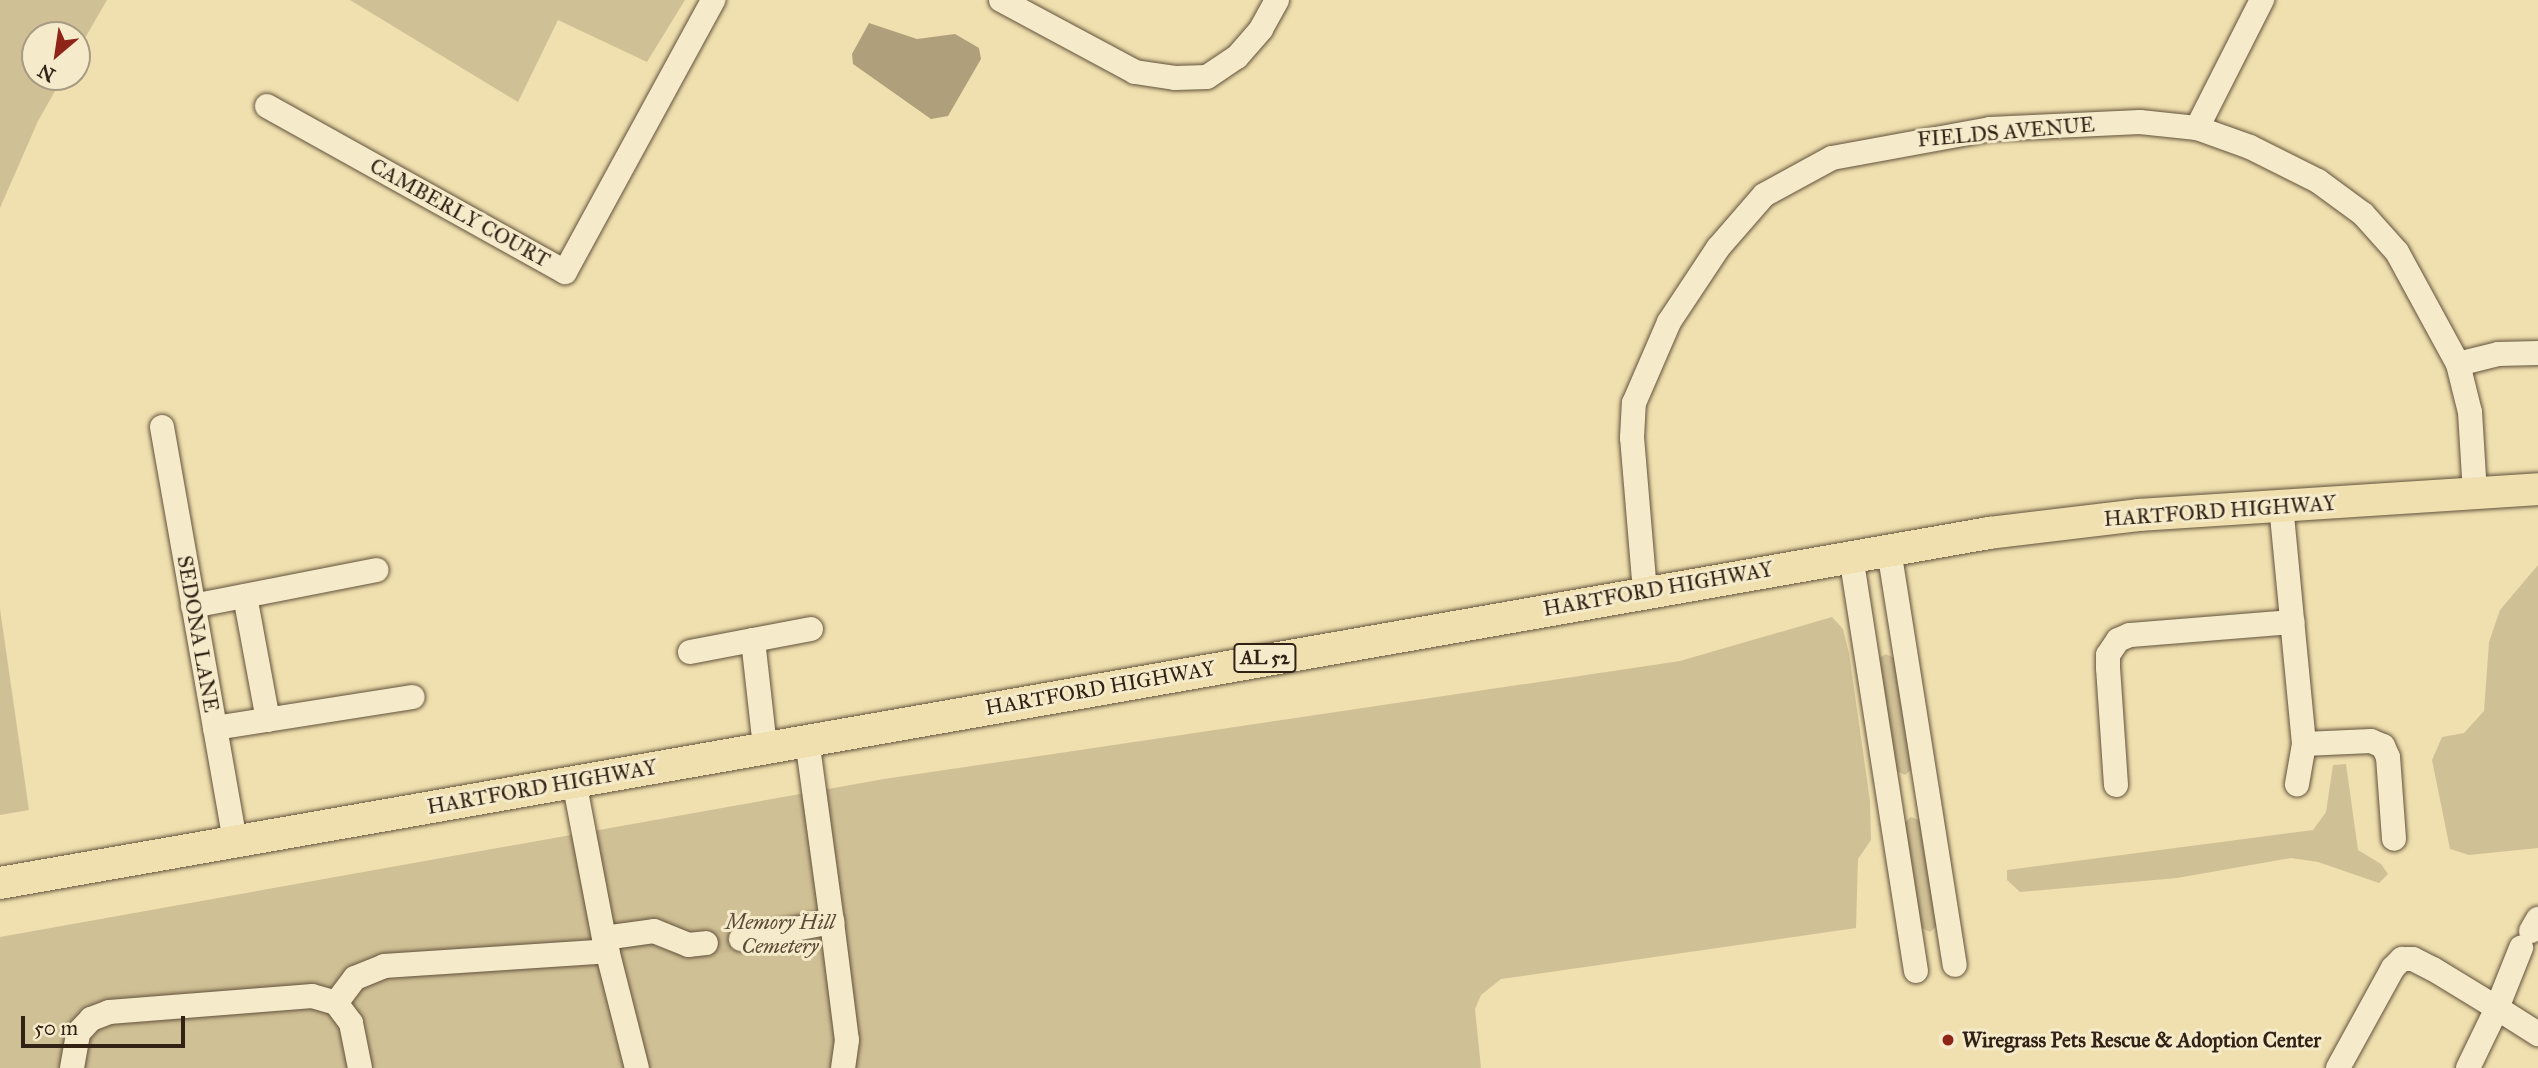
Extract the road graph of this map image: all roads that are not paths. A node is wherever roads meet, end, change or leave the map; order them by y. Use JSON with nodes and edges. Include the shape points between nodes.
{"nodes":[{"id":1,"x":713,"y":0,"type":"edge"},
{"id":2,"x":1001,"y":0,"type":"edge"},
{"id":3,"x":1277,"y":0,"type":"edge"},
{"id":4,"x":2262,"y":0,"type":"edge"},
{"id":5,"x":267,"y":106,"type":"dead end"},
{"id":6,"x":2197,"y":128,"type":"junction"},
{"id":7,"x":2538,"y":353,"type":"edge"},
{"id":8,"x":2458,"y":364,"type":"junction"},
{"id":9,"x":162,"y":427,"type":"dead end"},
{"id":10,"x":2538,"y":489,"type":"edge"},
{"id":11,"x":2475,"y":493,"type":"junction"},
{"id":12,"x":2281,"y":505,"type":"junction"},
{"id":13,"x":1889,"y":550,"type":"junction"},
{"id":14,"x":1851,"y":556,"type":"junction"},
{"id":15,"x":376,"y":570,"type":"dead end"},
{"id":16,"x":1645,"y":592,"type":"junction"},
{"id":17,"x":245,"y":596,"type":"junction"},
{"id":18,"x":193,"y":606,"type":"junction"},
{"id":19,"x":2292,"y":622,"type":"junction"},
{"id":20,"x":811,"y":629,"type":"dead end"},
{"id":21,"x":753,"y":640,"type":"junction"},
{"id":22,"x":690,"y":652,"type":"dead end"},
{"id":23,"x":413,"y":697,"type":"dead end"},
{"id":24,"x":268,"y":720,"type":"junction"},
{"id":25,"x":215,"y":728,"type":"junction"},
{"id":26,"x":807,"y":739,"type":"junction"},
{"id":27,"x":2304,"y":744,"type":"junction"},
{"id":28,"x":765,"y":747,"type":"junction"},
{"id":29,"x":574,"y":781,"type":"junction"},
{"id":30,"x":2297,"y":784,"type":"dead end"},
{"id":31,"x":2116,"y":785,"type":"dead end"},
{"id":32,"x":1927,"y":792,"type":"junction"},
{"id":33,"x":1889,"y":797,"type":"junction"},
{"id":34,"x":2394,"y":839,"type":"dead end"},
{"id":35,"x":235,"y":842,"type":"junction"},
{"id":36,"x":0,"y":883,"type":"edge"},
{"id":37,"x":832,"y":922,"type":"junction"},
{"id":38,"x":2530,"y":933,"type":"edge"},
{"id":39,"x":741,"y":939,"type":"tunnel mouth"},
{"id":40,"x":706,"y":943,"type":"tunnel mouth"},
{"id":41,"x":605,"y":944,"type":"junction"},
{"id":42,"x":1955,"y":965,"type":"dead end"},
{"id":43,"x":1916,"y":971,"type":"dead end"},
{"id":44,"x":336,"y":1003,"type":"junction"},
{"id":45,"x":2497,"y":1008,"type":"junction"},
{"id":46,"x":2538,"y":1034,"type":"edge"},
{"id":47,"x":72,"y":1068,"type":"edge"},
{"id":48,"x":360,"y":1068,"type":"edge"},
{"id":49,"x":637,"y":1068,"type":"edge"},
{"id":50,"x":844,"y":1068,"type":"edge"},
{"id":51,"x":2338,"y":1068,"type":"edge"},
{"id":52,"x":2468,"y":1068,"type":"edge"}],
"edges":[{"from":1,"to":5,"type":"street","name":"CAMBERLY COURT","via":[[565,272]]},
{"from":2,"to":3,"type":"street","via":[[1135,72],[1175,79],[1207,77],[1237,57],[1261,29]]},
{"from":4,"to":6,"type":"street"},
{"from":6,"to":8,"type":"street","name":"FIELDS AVENUE","via":[[2250,147],[2318,181],[2363,214],[2397,252]]},
{"from":6,"to":16,"type":"street","name":"FIELDS AVENUE","via":[[2140,122],[2068,124],[1939,136],[1832,158],[1764,195],[1718,248],[1670,322],[1634,403],[1632,438]]},
{"from":7,"to":8,"type":"street","via":[[2498,354]]},
{"from":8,"to":11,"type":"street","name":"FIELDS AVENUE","via":[[2470,412]]},
{"from":9,"to":18,"type":"street","name":"SEDONA LANE"},
{"from":10,"to":11,"type":"main road","name":"HARTFORD HIGHWAY","number":"AL 52"},
{"from":11,"to":12,"type":"main road","name":"HARTFORD HIGHWAY","number":"AL 52"},
{"from":12,"to":13,"type":"main road","name":"HARTFORD HIGHWAY","number":"AL 52","via":[[2098,520]]},
{"from":12,"to":19,"type":"street"},
{"from":13,"to":14,"type":"main road","name":"HARTFORD HIGHWAY","number":"AL 52"},
{"from":13,"to":32,"type":"street"},
{"from":14,"to":16,"type":"main road","name":"HARTFORD HIGHWAY","number":"AL 52"},
{"from":14,"to":33,"type":"street"},
{"from":15,"to":17,"type":"street"},
{"from":16,"to":26,"type":"main road","name":"HARTFORD HIGHWAY","number":"AL 52"},
{"from":17,"to":18,"type":"street"},
{"from":17,"to":24,"type":"street"},
{"from":18,"to":25,"type":"street","name":"SEDONA LANE"},
{"from":19,"to":27,"type":"street"},
{"from":19,"to":31,"type":"street","via":[[2130,635],[2118,640],[2108,655]]},
{"from":20,"to":21,"type":"street"},
{"from":21,"to":22,"type":"street"},
{"from":21,"to":28,"type":"street"},
{"from":23,"to":24,"type":"street"},
{"from":24,"to":25,"type":"street"},
{"from":25,"to":35,"type":"street","name":"SEDONA LANE"},
{"from":26,"to":28,"type":"main road","name":"HARTFORD HIGHWAY","number":"AL 52"},
{"from":26,"to":37,"type":"street"},
{"from":27,"to":30,"type":"street"},
{"from":27,"to":34,"type":"street","via":[[2371,741],[2383,746],[2388,757]]},
{"from":28,"to":29,"type":"main road","name":"HARTFORD HIGHWAY","number":"AL 52"},
{"from":29,"to":35,"type":"main road","name":"HARTFORD HIGHWAY","number":"AL 52"},
{"from":29,"to":41,"type":"street"},
{"from":32,"to":33,"type":"street"},
{"from":32,"to":42,"type":"street"},
{"from":33,"to":43,"type":"street"},
{"from":35,"to":36,"type":"main road","name":"HARTFORD HIGHWAY","number":"AL 52"},
{"from":37,"to":39,"type":"street"},
{"from":37,"to":50,"type":"street","via":[[846,1040]]},
{"from":38,"to":45,"type":"street"},
{"from":40,"to":41,"type":"street","via":[[688,945],[654,931]]},
{"from":41,"to":44,"type":"street","via":[[384,966],[355,978]]},
{"from":41,"to":49,"type":"street"},
{"from":44,"to":47,"type":"street","via":[[312,996],[109,1012],[91,1019],[78,1033]]},
{"from":44,"to":48,"type":"street","via":[[351,1023]]},
{"from":45,"to":46,"type":"street"},
{"from":45,"to":51,"type":"street","via":[[2433,969],[2402,959]]},
{"from":45,"to":52,"type":"street"}]}
